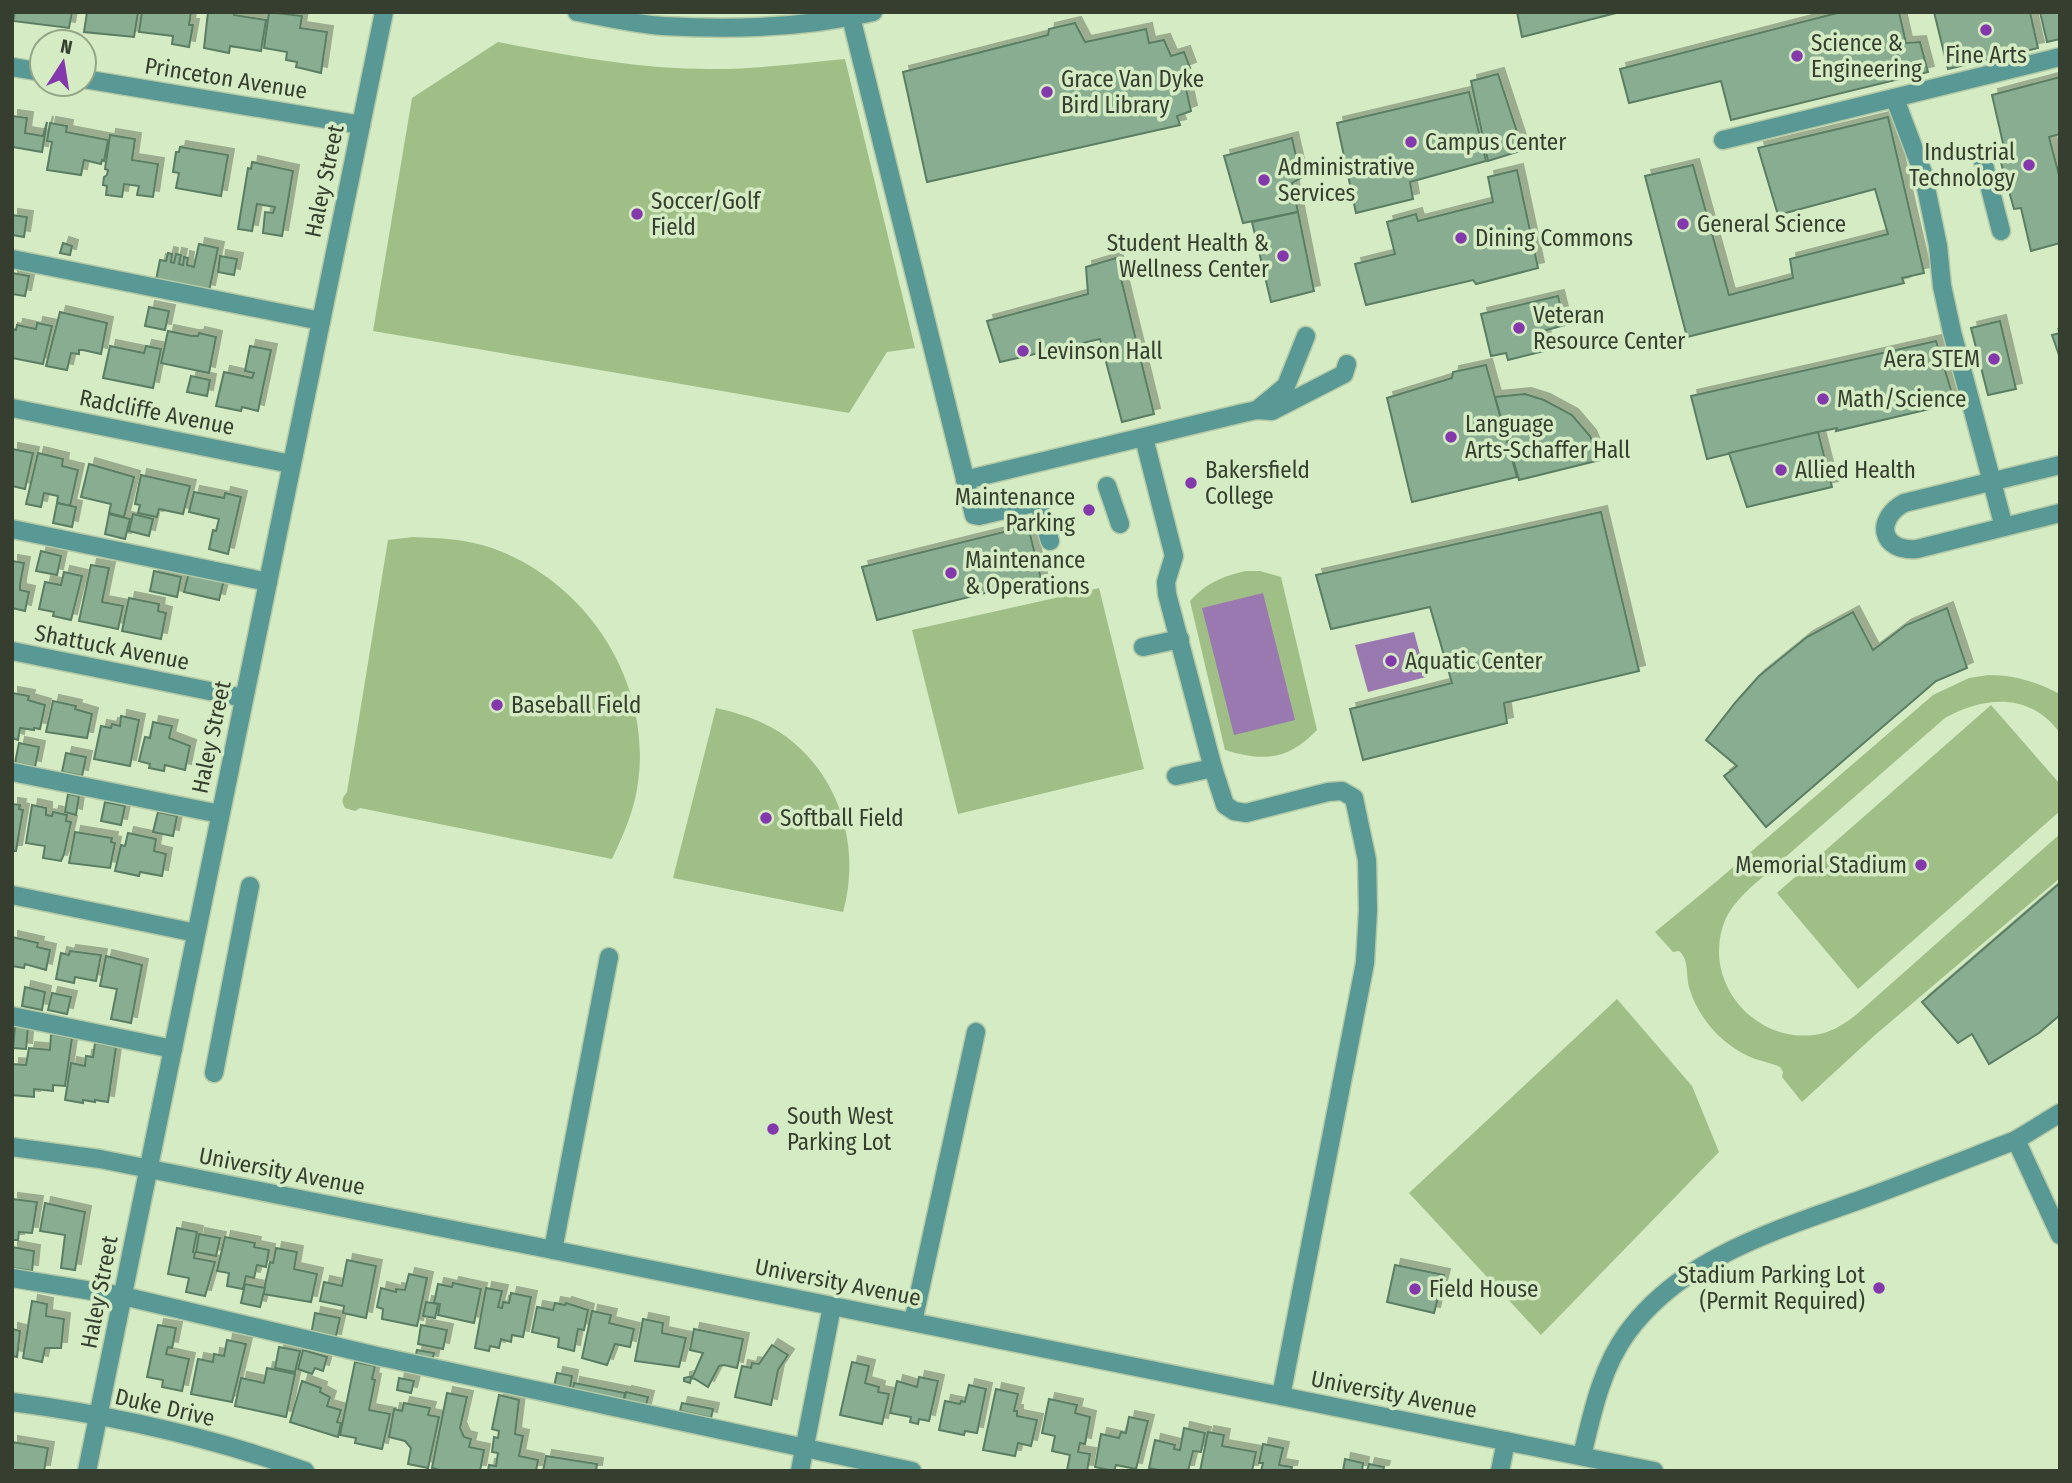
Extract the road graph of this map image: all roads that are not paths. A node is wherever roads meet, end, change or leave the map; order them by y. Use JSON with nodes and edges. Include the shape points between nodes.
{"nodes":[{"id":1,"x":384,"y":12,"type":"edge"},
{"id":2,"x":577,"y":12,"type":"edge"},
{"id":3,"x":873,"y":12,"type":"edge"},
{"id":4,"x":851,"y":17,"type":"junction"},
{"id":5,"x":2060,"y":57,"type":"edge"},
{"id":6,"x":98,"y":81,"type":"edge"},
{"id":7,"x":1895,"y":99,"type":"junction"},
{"id":8,"x":360,"y":125,"type":"junction"},
{"id":9,"x":1723,"y":140,"type":"dead end"},
{"id":10,"x":1983,"y":161,"type":"dead end"},
{"id":11,"x":2001,"y":231,"type":"dead end"},
{"id":12,"x":12,"y":259,"type":"edge"},
{"id":13,"x":321,"y":321,"type":"junction"},
{"id":14,"x":1306,"y":336,"type":"dead end"},
{"id":15,"x":1347,"y":364,"type":"dead end"},
{"id":16,"x":12,"y":408,"type":"edge"},
{"id":17,"x":1258,"y":410,"type":"junction"},
{"id":18,"x":1144,"y":438,"type":"junction"},
{"id":19,"x":291,"y":464,"type":"junction"},
{"id":20,"x":2060,"y":466,"type":"edge"},
{"id":21,"x":965,"y":480,"type":"junction"},
{"id":22,"x":1992,"y":482,"type":"junction"},
{"id":23,"x":1107,"y":486,"type":"dead end"},
{"id":24,"x":2060,"y":513,"type":"edge"},
{"id":25,"x":1120,"y":524,"type":"dead end"},
{"id":26,"x":2004,"y":527,"type":"junction"},
{"id":27,"x":12,"y":529,"type":"edge"},
{"id":28,"x":1051,"y":541,"type":"dead end"},
{"id":29,"x":268,"y":582,"type":"junction"},
{"id":30,"x":1180,"y":639,"type":"junction"},
{"id":31,"x":1143,"y":647,"type":"dead end"},
{"id":32,"x":12,"y":651,"type":"edge"},
{"id":33,"x":244,"y":698,"type":"junction"},
{"id":34,"x":1213,"y":768,"type":"junction"},
{"id":35,"x":12,"y":772,"type":"edge"},
{"id":36,"x":1176,"y":776,"type":"dead end"},
{"id":37,"x":220,"y":814,"type":"junction"},
{"id":38,"x":250,"y":886,"type":"dead end"},
{"id":39,"x":12,"y":895,"type":"edge"},
{"id":40,"x":196,"y":933,"type":"junction"},
{"id":41,"x":609,"y":957,"type":"dead end"},
{"id":42,"x":12,"y":1016,"type":"edge"},
{"id":43,"x":976,"y":1032,"type":"dead end"},
{"id":44,"x":173,"y":1049,"type":"junction"},
{"id":45,"x":214,"y":1073,"type":"dead end"},
{"id":46,"x":2060,"y":1113,"type":"edge"},
{"id":47,"x":2016,"y":1140,"type":"junction"},
{"id":48,"x":12,"y":1147,"type":"edge"},
{"id":49,"x":150,"y":1169,"type":"junction"},
{"id":50,"x":2060,"y":1235,"type":"edge"},
{"id":51,"x":553,"y":1250,"type":"junction"},
{"id":52,"x":12,"y":1278,"type":"edge"},
{"id":53,"x":123,"y":1297,"type":"junction"},
{"id":54,"x":832,"y":1306,"type":"junction"},
{"id":55,"x":913,"y":1322,"type":"junction"},
{"id":56,"x":1281,"y":1396,"type":"junction"},
{"id":57,"x":12,"y":1402,"type":"edge"},
{"id":58,"x":98,"y":1417,"type":"junction"},
{"id":59,"x":1506,"y":1441,"type":"junction"},
{"id":60,"x":804,"y":1449,"type":"junction"},
{"id":61,"x":1582,"y":1456,"type":"junction"},
{"id":62,"x":87,"y":1471,"type":"edge"},
{"id":63,"x":305,"y":1471,"type":"edge"},
{"id":64,"x":800,"y":1471,"type":"edge"},
{"id":65,"x":912,"y":1471,"type":"edge"},
{"id":66,"x":1500,"y":1471,"type":"edge"},
{"id":67,"x":1654,"y":1471,"type":"edge"}],
"edges":[{"from":1,"to":8,"type":"street","name":"Haley Street"},
{"from":2,"to":4,"type":"street","via":[[661,26],[741,27]]},
{"from":3,"to":4,"type":"street"},
{"from":4,"to":21,"type":"street"},
{"from":5,"to":7,"type":"street"},
{"from":6,"to":8,"type":"street","name":"Princeton Avenue"},
{"from":7,"to":9,"type":"street"},
{"from":7,"to":22,"type":"street","via":[[1923,173],[1952,332]]},
{"from":8,"to":13,"type":"street","name":"Haley Street"},
{"from":10,"to":11,"type":"street"},
{"from":12,"to":13,"type":"street"},
{"from":13,"to":19,"type":"street","name":"Haley Street"},
{"from":14,"to":17,"type":"street","via":[[1286,386]]},
{"from":15,"to":17,"type":"street","via":[[1344,374],[1272,411]]},
{"from":16,"to":19,"type":"street","name":"Radcliffe Avenue"},
{"from":17,"to":18,"type":"street"},
{"from":18,"to":21,"type":"street"},
{"from":18,"to":30,"type":"street","via":[[1174,556],[1167,594]]},
{"from":19,"to":29,"type":"street","name":"Haley Street"},
{"from":20,"to":22,"type":"street"},
{"from":21,"to":28,"type":"street","via":[[974,515],[1038,502]]},
{"from":22,"to":26,"type":"street"},
{"from":22,"to":26,"type":"street","via":[[1904,503],[1887,517],[1885,530],[1890,542],[1908,550]]},
{"from":23,"to":25,"type":"street"},
{"from":24,"to":26,"type":"street"},
{"from":27,"to":29,"type":"street"},
{"from":29,"to":33,"type":"street","name":"Haley Street"},
{"from":30,"to":31,"type":"street"},
{"from":30,"to":34,"type":"street"},
{"from":32,"to":33,"type":"street","name":"Shattuck Avenue"},
{"from":33,"to":37,"type":"street","name":"Haley Street"},
{"from":34,"to":36,"type":"street"},
{"from":34,"to":56,"type":"street","via":[[1225,805],[1234,811],[1246,813],[1328,792],[1342,791],[1354,798],[1367,860],[1365,963]]},
{"from":35,"to":37,"type":"street"},
{"from":37,"to":40,"type":"street","name":"Haley Street"},
{"from":38,"to":45,"type":"street"},
{"from":39,"to":40,"type":"street"},
{"from":40,"to":44,"type":"street","name":"Haley Street"},
{"from":41,"to":51,"type":"street"},
{"from":42,"to":44,"type":"street"},
{"from":43,"to":55,"type":"street"},
{"from":44,"to":49,"type":"street","name":"Haley Street"},
{"from":46,"to":47,"type":"street"},
{"from":47,"to":50,"type":"street"},
{"from":47,"to":61,"type":"street","via":[[1724,1253],[1674,1283],[1627,1332],[1612,1358],[1600,1385]]},
{"from":48,"to":49,"type":"street","name":"University Avenue"},
{"from":49,"to":51,"type":"street","name":"University Avenue"},
{"from":49,"to":53,"type":"street","name":"Haley Street"},
{"from":51,"to":54,"type":"street","name":"University Avenue"},
{"from":52,"to":53,"type":"street"},
{"from":53,"to":58,"type":"street","name":"Haley Street"},
{"from":53,"to":60,"type":"street"},
{"from":54,"to":55,"type":"street","name":"University Avenue"},
{"from":54,"to":60,"type":"street"},
{"from":55,"to":56,"type":"street","name":"University Avenue"},
{"from":56,"to":59,"type":"street","name":"University Avenue"},
{"from":57,"to":58,"type":"street","name":"Duke Drive"},
{"from":58,"to":62,"type":"street","name":"Haley Street"},
{"from":58,"to":63,"type":"street","name":"Duke Drive","via":[[189,1436]]},
{"from":59,"to":61,"type":"street","name":"University Avenue"},
{"from":59,"to":66,"type":"street"},
{"from":60,"to":64,"type":"street"},
{"from":60,"to":65,"type":"street"},
{"from":61,"to":67,"type":"street","name":"University Avenue"}]}
